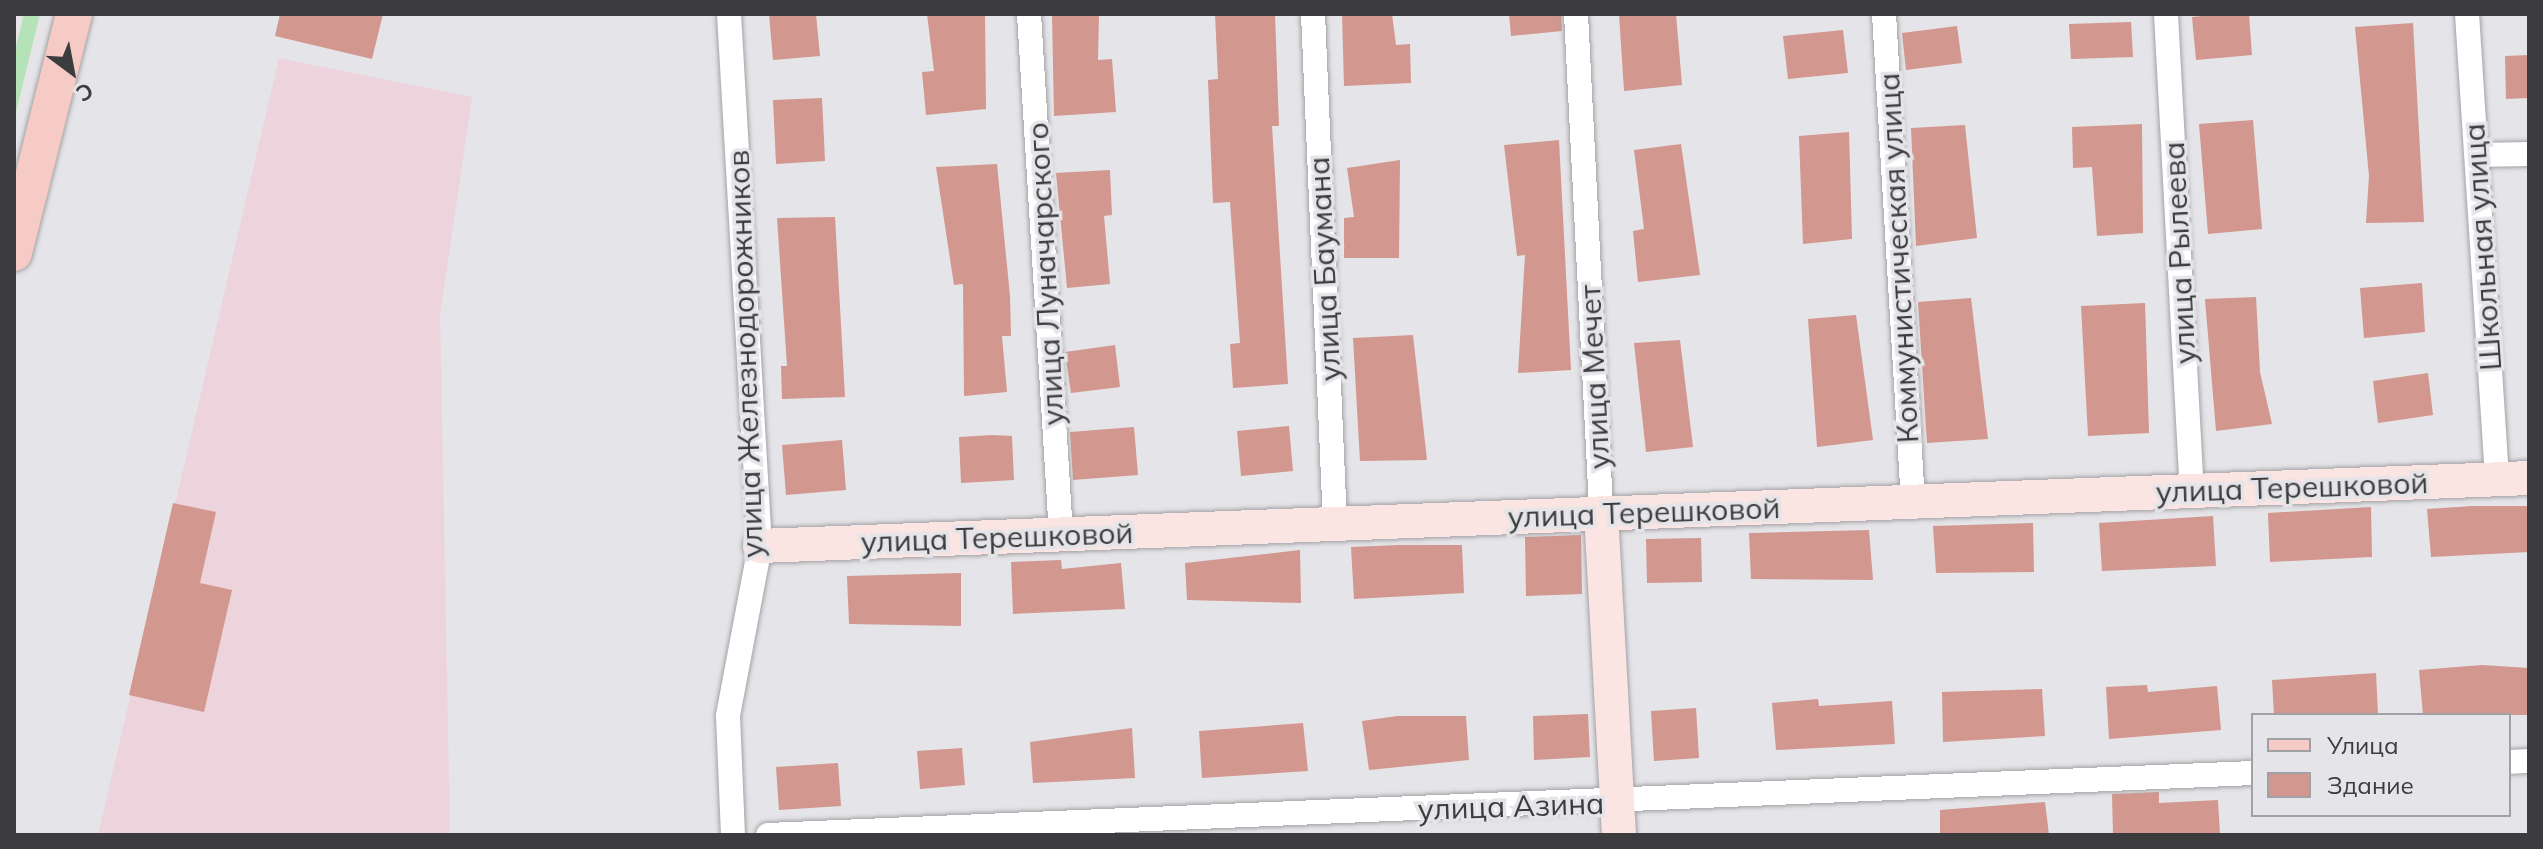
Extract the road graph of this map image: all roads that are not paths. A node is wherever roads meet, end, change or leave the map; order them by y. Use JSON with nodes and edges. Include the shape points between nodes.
{"nodes":[{"id":1,"x":74,"y":14,"type":"edge"},
{"id":2,"x":729,"y":14,"type":"edge"},
{"id":3,"x":1029,"y":14,"type":"edge"},
{"id":4,"x":1313,"y":14,"type":"edge"},
{"id":5,"x":1576,"y":14,"type":"edge"},
{"id":6,"x":1884,"y":14,"type":"edge"},
{"id":7,"x":2166,"y":14,"type":"edge"},
{"id":8,"x":2467,"y":14,"type":"edge"},
{"id":9,"x":2529,"y":154,"type":"edge"},
{"id":10,"x":2477,"y":155,"type":"junction"},
{"id":11,"x":14,"y":253,"type":"edge"},
{"id":12,"x":2513,"y":479,"type":"edge"},
{"id":13,"x":2192,"y":491,"type":"junction"},
{"id":14,"x":1913,"y":502,"type":"junction"},
{"id":15,"x":1601,"y":513,"type":"junction"},
{"id":16,"x":1335,"y":524,"type":"junction"},
{"id":17,"x":1061,"y":534,"type":"junction"},
{"id":18,"x":760,"y":546,"type":"junction"},
{"id":19,"x":2251,"y":773,"type":"edge"},
{"id":20,"x":1617,"y":801,"type":"junction"},
{"id":21,"x":733,"y":835,"type":"edge"},
{"id":22,"x":768,"y":835,"type":"edge"},
{"id":23,"x":1619,"y":835,"type":"edge"}],
"edges":[{"from":1,"to":11,"type":"main road"},
{"from":2,"to":18,"type":"street","name":"улица Железнодорожников"},
{"from":3,"to":17,"type":"street","name":"улица Луначарского"},
{"from":4,"to":16,"type":"street","name":"улица Баумана"},
{"from":5,"to":15,"type":"street","name":"улица Мечет"},
{"from":6,"to":14,"type":"street","name":"Коммунистическая улица"},
{"from":7,"to":13,"type":"street","name":"улица Рылеева"},
{"from":8,"to":10,"type":"street","name":"Школьная улица"},
{"from":9,"to":10,"type":"street"},
{"from":10,"to":12,"type":"street","name":"Школьная улица"},
{"from":12,"to":13,"type":"street","name":"улица Терешковой"},
{"from":13,"to":14,"type":"street","name":"улица Терешковой"},
{"from":14,"to":15,"type":"street","name":"улица Терешковой"},
{"from":15,"to":16,"type":"street","name":"улица Терешковой"},
{"from":15,"to":20,"type":"street","name":"улица Мечет"},
{"from":16,"to":17,"type":"street","name":"улица Терешковой"},
{"from":17,"to":18,"type":"street","name":"улица Терешковой"},
{"from":18,"to":21,"type":"street","name":"улица Железнодорожников","via":[[728,716]]},
{"from":19,"to":20,"type":"street","name":"улица Азина"},
{"from":20,"to":22,"type":"street","name":"улица Азина"},
{"from":20,"to":23,"type":"street","name":"улица Мечет"}]}
